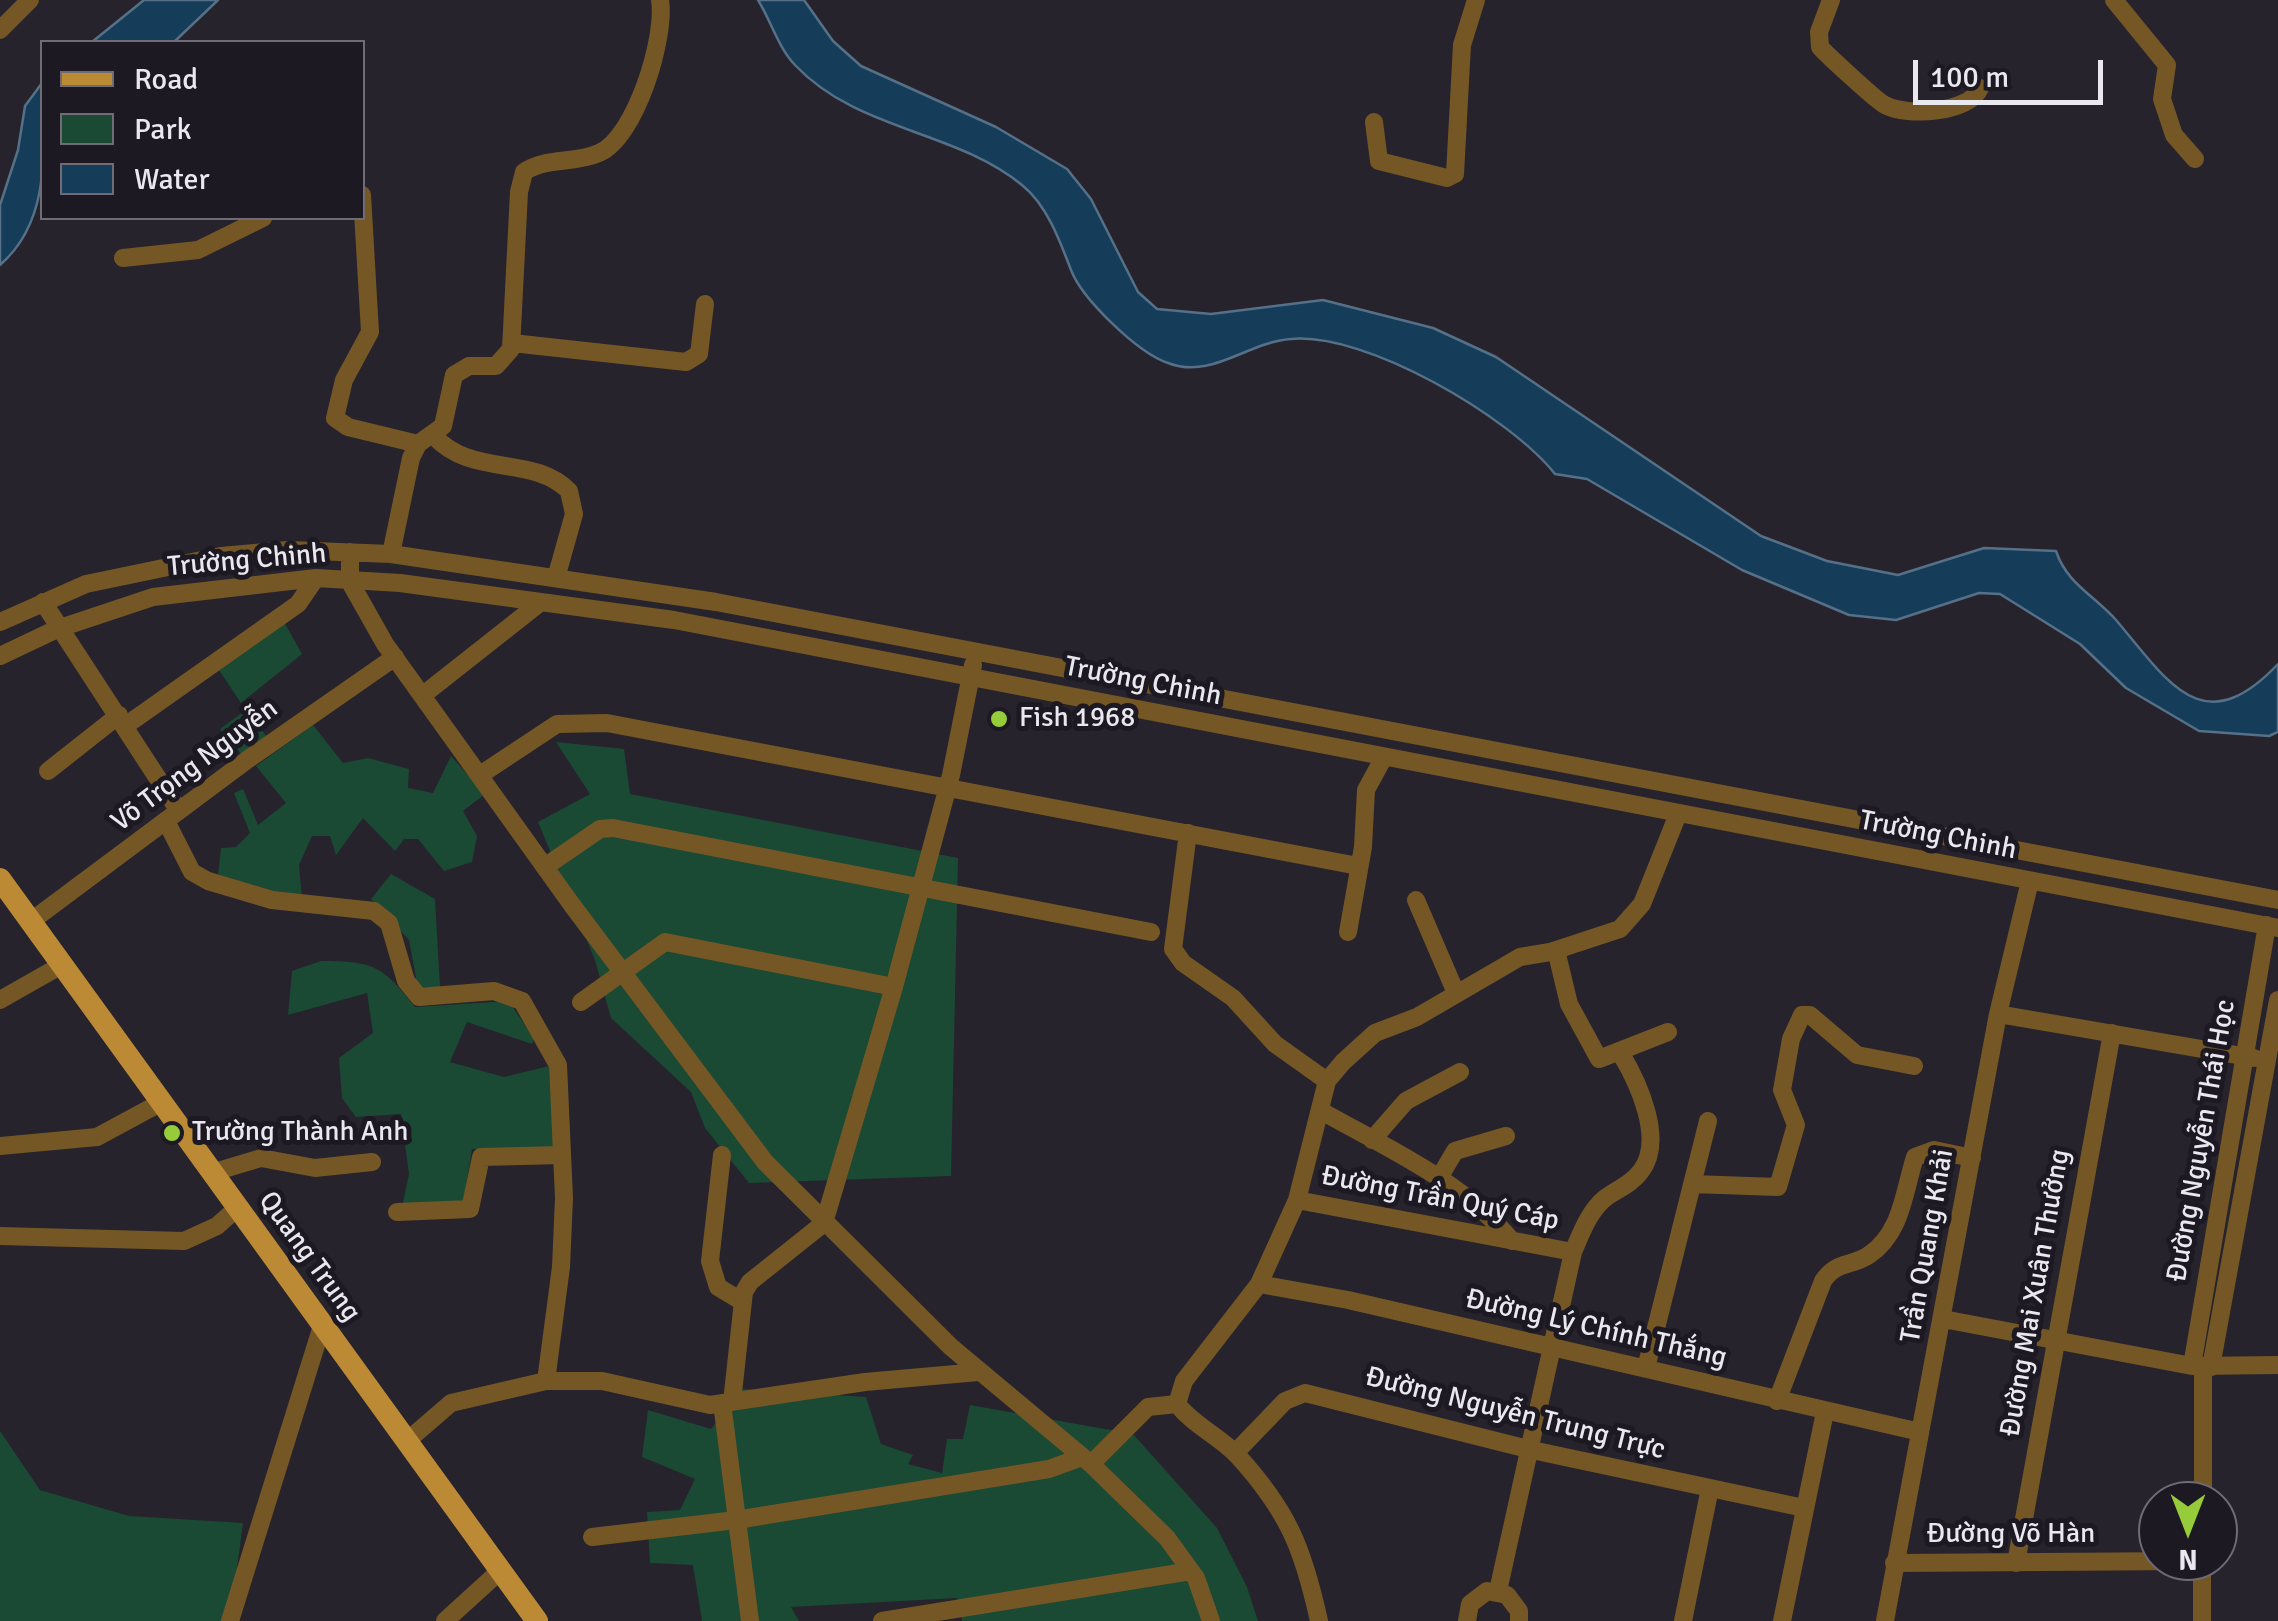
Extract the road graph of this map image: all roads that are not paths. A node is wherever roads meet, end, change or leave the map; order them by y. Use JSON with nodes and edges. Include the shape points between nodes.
{"nodes":[{"id":1,"x":30,"y":0,"type":"edge"},
{"id":2,"x":660,"y":0,"type":"edge"},
{"id":3,"x":1476,"y":0,"type":"edge"},
{"id":4,"x":1831,"y":0,"type":"edge"},
{"id":5,"x":2114,"y":0,"type":"edge"},
{"id":6,"x":2,"y":25,"type":"edge"},
{"id":7,"x":1980,"y":88,"type":"dead end"},
{"id":8,"x":1374,"y":122,"type":"dead end"},
{"id":9,"x":2195,"y":160,"type":"dead end"},
{"id":10,"x":258,"y":220,"type":"edge"},
{"id":11,"x":363,"y":220,"type":"edge"},
{"id":12,"x":123,"y":258,"type":"dead end"},
{"id":13,"x":705,"y":304,"type":"dead end"},
{"id":14,"x":512,"y":343,"type":"junction"},
{"id":15,"x":426,"y":440,"type":"junction"},
{"id":16,"x":350,"y":552,"type":"junction"},
{"id":17,"x":391,"y":554,"type":"junction"},
{"id":18,"x":316,"y":578,"type":"junction"},
{"id":19,"x":556,"y":578,"type":"junction"},
{"id":20,"x":350,"y":582,"type":"junction"},
{"id":21,"x":44,"y":602,"type":"junction"},
{"id":22,"x":541,"y":602,"type":"junction"},
{"id":23,"x":0,"y":622,"type":"edge"},
{"id":24,"x":57,"y":628,"type":"junction"},
{"id":25,"x":976,"y":652,"type":"junction"},
{"id":26,"x":0,"y":656,"type":"edge"},
{"id":27,"x":395,"y":657,"type":"junction"},
{"id":28,"x":972,"y":676,"type":"junction"},
{"id":29,"x":423,"y":695,"type":"junction"},
{"id":30,"x":122,"y":721,"type":"junction"},
{"id":31,"x":1379,"y":730,"type":"junction"},
{"id":32,"x":1380,"y":756,"type":"junction"},
{"id":33,"x":48,"y":771,"type":"dead end"},
{"id":34,"x":480,"y":776,"type":"junction"},
{"id":35,"x":946,"y":788,"type":"junction"},
{"id":36,"x":1678,"y":814,"type":"junction"},
{"id":37,"x":173,"y":816,"type":"junction"},
{"id":38,"x":1188,"y":833,"type":"junction"},
{"id":39,"x":2025,"y":853,"type":"junction"},
{"id":40,"x":546,"y":866,"type":"junction"},
{"id":41,"x":1358,"y":866,"type":"junction"},
{"id":42,"x":0,"y":879,"type":"edge"},
{"id":43,"x":2024,"y":880,"type":"junction"},
{"id":44,"x":921,"y":887,"type":"junction"},
{"id":45,"x":1416,"y":900,"type":"dead end"},
{"id":46,"x":2278,"y":900,"type":"edge"},
{"id":47,"x":30,"y":922,"type":"junction"},
{"id":48,"x":2272,"y":926,"type":"edge"},
{"id":49,"x":1151,"y":932,"type":"dead end"},
{"id":50,"x":1348,"y":932,"type":"dead end"},
{"id":51,"x":1556,"y":950,"type":"junction"},
{"id":52,"x":60,"y":966,"type":"junction"},
{"id":53,"x":622,"y":970,"type":"junction"},
{"id":54,"x":894,"y":987,"type":"junction"},
{"id":55,"x":1456,"y":993,"type":"junction"},
{"id":56,"x":0,"y":1000,"type":"edge"},
{"id":57,"x":2278,"y":1000,"type":"edge"},
{"id":58,"x":581,"y":1002,"type":"dead end"},
{"id":59,"x":1998,"y":1014,"type":"junction"},
{"id":60,"x":1668,"y":1032,"type":"dead end"},
{"id":61,"x":2112,"y":1033,"type":"junction"},
{"id":62,"x":1621,"y":1054,"type":"junction"},
{"id":63,"x":2256,"y":1058,"type":"junction"},
{"id":64,"x":1914,"y":1066,"type":"dead end"},
{"id":65,"x":1460,"y":1072,"type":"dead end"},
{"id":66,"x":1327,"y":1081,"type":"junction"},
{"id":67,"x":160,"y":1103,"type":"junction"},
{"id":68,"x":1323,"y":1112,"type":"junction"},
{"id":69,"x":1708,"y":1121,"type":"dead end"},
{"id":70,"x":1506,"y":1136,"type":"dead end"},
{"id":71,"x":1372,"y":1140,"type":"junction"},
{"id":72,"x":0,"y":1146,"type":"edge"},
{"id":73,"x":722,"y":1154,"type":"dead end"},
{"id":74,"x":562,"y":1155,"type":"junction"},
{"id":75,"x":1972,"y":1158,"type":"junction"},
{"id":76,"x":372,"y":1162,"type":"dead end"},
{"id":77,"x":212,"y":1173,"type":"junction"},
{"id":78,"x":1439,"y":1178,"type":"junction"},
{"id":79,"x":1692,"y":1184,"type":"junction"},
{"id":80,"x":1298,"y":1200,"type":"junction"},
{"id":81,"x":236,"y":1209,"type":"junction"},
{"id":82,"x":397,"y":1212,"type":"dead end"},
{"id":83,"x":824,"y":1223,"type":"junction"},
{"id":84,"x":0,"y":1236,"type":"edge"},
{"id":85,"x":1512,"y":1241,"type":"junction"},
{"id":86,"x":1573,"y":1252,"type":"junction"},
{"id":87,"x":1259,"y":1284,"type":"junction"},
{"id":88,"x":743,"y":1302,"type":"junction"},
{"id":89,"x":1943,"y":1319,"type":"junction"},
{"id":90,"x":322,"y":1326,"type":"junction"},
{"id":91,"x":2055,"y":1339,"type":"junction"},
{"id":92,"x":1554,"y":1347,"type":"junction"},
{"id":93,"x":2278,"y":1365,"type":"edge"},
{"id":94,"x":2202,"y":1366,"type":"junction"},
{"id":95,"x":1646,"y":1368,"type":"junction"},
{"id":96,"x":978,"y":1372,"type":"junction"},
{"id":97,"x":546,"y":1381,"type":"junction"},
{"id":98,"x":1777,"y":1400,"type":"junction"},
{"id":99,"x":727,"y":1402,"type":"junction"},
{"id":100,"x":1177,"y":1404,"type":"junction"},
{"id":101,"x":1825,"y":1412,"type":"junction"},
{"id":102,"x":1920,"y":1432,"type":"junction"},
{"id":103,"x":406,"y":1440,"type":"junction"},
{"id":104,"x":1532,"y":1450,"type":"junction"},
{"id":105,"x":1235,"y":1453,"type":"junction"},
{"id":106,"x":1086,"y":1460,"type":"junction"},
{"id":107,"x":2203,"y":1481,"type":"edge"},
{"id":108,"x":1710,"y":1488,"type":"junction"},
{"id":109,"x":1804,"y":1508,"type":"junction"},
{"id":110,"x":736,"y":1520,"type":"junction"},
{"id":111,"x":592,"y":1538,"type":"dead end"},
{"id":112,"x":2138,"y":1562,"type":"edge"},
{"id":113,"x":1894,"y":1563,"type":"junction"},
{"id":114,"x":2016,"y":1563,"type":"junction"},
{"id":115,"x":502,"y":1570,"type":"junction"},
{"id":116,"x":1191,"y":1571,"type":"junction"},
{"id":117,"x":2202,"y":1581,"type":"edge"},
{"id":118,"x":1498,"y":1591,"type":"junction"},
{"id":119,"x":230,"y":1621,"type":"edge"},
{"id":120,"x":445,"y":1621,"type":"edge"},
{"id":121,"x":537,"y":1621,"type":"edge"},
{"id":122,"x":750,"y":1621,"type":"edge"},
{"id":123,"x":882,"y":1621,"type":"edge"},
{"id":124,"x":1210,"y":1621,"type":"edge"},
{"id":125,"x":1319,"y":1621,"type":"edge"},
{"id":126,"x":1468,"y":1621,"type":"edge"},
{"id":127,"x":1518,"y":1621,"type":"edge"},
{"id":128,"x":1683,"y":1621,"type":"edge"},
{"id":129,"x":1782,"y":1621,"type":"edge"},
{"id":130,"x":1885,"y":1621,"type":"edge"},
{"id":131,"x":2202,"y":1621,"type":"edge"}],
"edges":[{"from":1,"to":6,"type":"street"},
{"from":2,"to":14,"type":"street","via":[[658,44],[621,134],[603,152],[524,172]]},
{"from":3,"to":8,"type":"street","via":[[1456,88],[1455,174],[1448,178],[1379,161]]},
{"from":4,"to":7,"type":"street","via":[[1820,47],[1883,104],[1937,110],[1970,101]]},
{"from":5,"to":9,"type":"street","via":[[2167,65],[2162,99],[2174,135]]},
{"from":10,"to":12,"type":"street","via":[[198,250]]},
{"from":11,"to":15,"type":"street","via":[[370,332],[341,389],[335,418],[348,427]]},
{"from":13,"to":14,"type":"street","via":[[701,347],[686,362]]},
{"from":14,"to":15,"type":"street","via":[[496,366],[469,366],[454,375],[442,426]]},
{"from":15,"to":17,"type":"street","via":[[404,482]]},
{"from":15,"to":19,"type":"street","via":[[462,459],[510,466],[569,491],[574,514]]},
{"from":16,"to":17,"type":"street","name":"Trường Chinh"},
{"from":16,"to":20,"type":"street"},
{"from":16,"to":21,"type":"street","name":"Trường Chinh","via":[[221,556],[86,584]]},
{"from":17,"to":19,"type":"street","name":"Trường Chinh"},
{"from":18,"to":20,"type":"street","name":"Trường Chinh"},
{"from":18,"to":24,"type":"street","name":"Trường Chinh","via":[[153,597]]},
{"from":18,"to":30,"type":"street","via":[[298,604]]},
{"from":19,"to":25,"type":"street","name":"Trường Chinh"},
{"from":20,"to":22,"type":"street","name":"Trường Chinh"},
{"from":20,"to":27,"type":"street"},
{"from":21,"to":23,"type":"street","name":"Trường Chinh"},
{"from":21,"to":24,"type":"street"},
{"from":22,"to":28,"type":"street","name":"Trường Chinh"},
{"from":22,"to":29,"type":"street"},
{"from":24,"to":26,"type":"street","name":"Trường Chinh"},
{"from":24,"to":30,"type":"street"},
{"from":25,"to":28,"type":"street"},
{"from":25,"to":31,"type":"street","name":"Trường Chinh"},
{"from":27,"to":29,"type":"street"},
{"from":27,"to":37,"type":"street","name":"Võ Trọng Nguyễn"},
{"from":28,"to":32,"type":"street","name":"Trường Chinh"},
{"from":28,"to":35,"type":"street"},
{"from":29,"to":34,"type":"street"},
{"from":30,"to":33,"type":"street"},
{"from":30,"to":37,"type":"street"},
{"from":31,"to":32,"type":"street"},
{"from":31,"to":39,"type":"street","name":"Trường Chinh"},
{"from":32,"to":36,"type":"street","name":"Trường Chinh"},
{"from":32,"to":41,"type":"street","via":[[1366,790]]},
{"from":34,"to":35,"type":"street","via":[[548,728],[584,722]]},
{"from":34,"to":40,"type":"street"},
{"from":35,"to":38,"type":"street"},
{"from":35,"to":44,"type":"street"},
{"from":36,"to":43,"type":"street","name":"Trường Chinh"},
{"from":36,"to":51,"type":"street","via":[[1632,919]]},
{"from":37,"to":47,"type":"street","name":"Võ Trọng Nguyễn"},
{"from":37,"to":74,"type":"street","via":[[188,865],[208,881],[272,900],[374,911],[389,924],[409,988],[419,997],[494,992],[522,1001],[558,1058]]},
{"from":38,"to":41,"type":"street"},
{"from":38,"to":66,"type":"street","via":[[1173,949],[1234,998],[1275,1044]]},
{"from":39,"to":43,"type":"street","name":"Trần Quang Khải"},
{"from":39,"to":46,"type":"street","name":"Trường Chinh"},
{"from":40,"to":44,"type":"street","via":[[600,829],[613,828]]},
{"from":40,"to":53,"type":"street"},
{"from":41,"to":50,"type":"street"},
{"from":42,"to":47,"type":"main road","name":"Quang Trung"},
{"from":43,"to":48,"type":"street","name":"Trường Chinh"},
{"from":43,"to":59,"type":"street","name":"Trần Quang Khải"},
{"from":44,"to":49,"type":"street"},
{"from":44,"to":54,"type":"street"},
{"from":45,"to":55,"type":"street"},
{"from":47,"to":52,"type":"main road","name":"Quang Trung"},
{"from":48,"to":63,"type":"street","name":"Đường Nguyễn Thái Học"},
{"from":51,"to":55,"type":"street","via":[[1520,957]]},
{"from":51,"to":62,"type":"street","via":[[1569,1004],[1596,1055]]},
{"from":52,"to":56,"type":"street"},
{"from":52,"to":67,"type":"main road","name":"Quang Trung"},
{"from":53,"to":54,"type":"street","via":[[665,942]]},
{"from":53,"to":58,"type":"street"},
{"from":53,"to":83,"type":"street","via":[[766,1162]]},
{"from":54,"to":83,"type":"street"},
{"from":55,"to":66,"type":"street","via":[[1375,1033]]},
{"from":57,"to":63,"type":"street","name":"Đường Nguyễn Thái Học"},
{"from":59,"to":61,"type":"street"},
{"from":59,"to":75,"type":"street","name":"Trần Quang Khải"},
{"from":60,"to":62,"type":"street"},
{"from":61,"to":63,"type":"street"},
{"from":61,"to":91,"type":"street","name":"Đường Mai Xuân Thưởng"},
{"from":62,"to":86,"type":"street","via":[[1646,1110],[1648,1157],[1639,1174],[1587,1220]]},
{"from":63,"to":94,"type":"street","name":"Đường Nguyễn Thái Học"},
{"from":64,"to":79,"type":"street","via":[[1857,1055],[1802,1015],[1782,1090],[1796,1125],[1778,1187]]},
{"from":65,"to":71,"type":"street","via":[[1406,1102]]},
{"from":66,"to":68,"type":"street"},
{"from":67,"to":72,"type":"street","via":[[97,1136]]},
{"from":67,"to":77,"type":"main road","name":"Quang Trung"},
{"from":68,"to":71,"type":"street"},
{"from":68,"to":80,"type":"street"},
{"from":69,"to":79,"type":"street"},
{"from":70,"to":78,"type":"street","via":[[1454,1151]]},
{"from":71,"to":78,"type":"street"},
{"from":73,"to":88,"type":"street","via":[[710,1261],[718,1288]]},
{"from":74,"to":82,"type":"street","via":[[480,1157],[470,1209]]},
{"from":74,"to":97,"type":"street","via":[[561,1267]]},
{"from":75,"to":89,"type":"street","name":"Trần Quang Khải"},
{"from":75,"to":98,"type":"street","via":[[1934,1150],[1915,1157],[1889,1237],[1823,1280]]},
{"from":76,"to":77,"type":"street","via":[[315,1168],[261,1158]]},
{"from":77,"to":81,"type":"main road","name":"Quang Trung"},
{"from":78,"to":85,"type":"street","via":[[1492,1217]]},
{"from":79,"to":95,"type":"street"},
{"from":80,"to":85,"type":"street","name":"Đường Trần Quý Cáp"},
{"from":80,"to":87,"type":"street"},
{"from":81,"to":84,"type":"street","via":[[184,1242]]},
{"from":81,"to":90,"type":"main road","name":"Quang Trung"},
{"from":83,"to":88,"type":"street","via":[[750,1282]]},
{"from":83,"to":96,"type":"street"},
{"from":85,"to":86,"type":"street","name":"Đường Trần Quý Cáp"},
{"from":86,"to":92,"type":"street"},
{"from":87,"to":92,"type":"street","name":"Đường Lý Chính Thắng"},
{"from":87,"to":100,"type":"street","via":[[1184,1381]]},
{"from":88,"to":99,"type":"street"},
{"from":89,"to":91,"type":"street"},
{"from":89,"to":102,"type":"street","name":"Trần Quang Khải"},
{"from":90,"to":103,"type":"main road","name":"Quang Trung"},
{"from":90,"to":119,"type":"street"},
{"from":91,"to":94,"type":"street"},
{"from":91,"to":114,"type":"street","name":"Đường Mai Xuân Thưởng"},
{"from":92,"to":95,"type":"street","name":"Đường Lý Chính Thắng"},
{"from":92,"to":104,"type":"street"},
{"from":93,"to":94,"type":"street"},
{"from":94,"to":107,"type":"street","name":"Đường Nguyễn Thái Học"},
{"from":95,"to":98,"type":"street","name":"Đường Lý Chính Thắng"},
{"from":96,"to":99,"type":"street"},
{"from":96,"to":106,"type":"street"},
{"from":97,"to":99,"type":"street","via":[[602,1381],[710,1405]]},
{"from":97,"to":103,"type":"street","via":[[452,1403]]},
{"from":98,"to":101,"type":"street","name":"Đường Lý Chính Thắng"},
{"from":99,"to":110,"type":"street"},
{"from":100,"to":105,"type":"street"},
{"from":100,"to":106,"type":"street","via":[[1148,1407]]},
{"from":101,"to":102,"type":"street","name":"Đường Lý Chính Thắng"},
{"from":101,"to":109,"type":"street"},
{"from":102,"to":113,"type":"street","name":"Trần Quang Khải"},
{"from":103,"to":115,"type":"main road","name":"Quang Trung"},
{"from":104,"to":105,"type":"street","name":"Đường Nguyễn Trung Trực","via":[[1305,1393],[1285,1400]]},
{"from":104,"to":108,"type":"street","name":"Đường Nguyễn Trung Trực"},
{"from":104,"to":118,"type":"street"},
{"from":105,"to":125,"type":"street","via":[[1283,1514],[1304,1554]]},
{"from":106,"to":110,"type":"street"},
{"from":106,"to":116,"type":"street","via":[[1167,1538]]},
{"from":108,"to":109,"type":"street","name":"Đường Nguyễn Trung Trực"},
{"from":108,"to":128,"type":"street"},
{"from":109,"to":129,"type":"street"},
{"from":110,"to":111,"type":"street"},
{"from":110,"to":122,"type":"street"},
{"from":112,"to":114,"type":"street","name":"Đường Võ Hàn"},
{"from":113,"to":114,"type":"street","name":"Đường Võ Hàn"},
{"from":113,"to":130,"type":"street","name":"Trần Quang Khải"},
{"from":115,"to":120,"type":"street"},
{"from":115,"to":121,"type":"main road","name":"Quang Trung"},
{"from":116,"to":123,"type":"street"},
{"from":116,"to":124,"type":"street"},
{"from":117,"to":131,"type":"street"},
{"from":118,"to":126,"type":"street","via":[[1477,1596]]},
{"from":118,"to":127,"type":"street","via":[[1514,1602]]}]}
